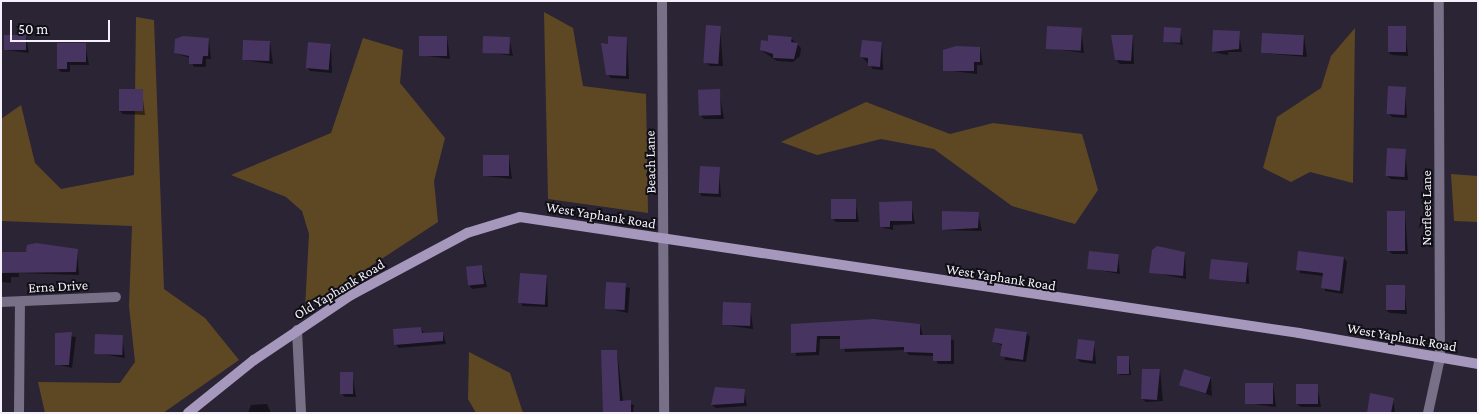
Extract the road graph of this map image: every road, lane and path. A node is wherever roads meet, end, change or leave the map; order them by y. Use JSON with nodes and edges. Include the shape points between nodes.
{"nodes":[{"id":1,"x":662,"y":1,"type":"edge"},
{"id":2,"x":1439,"y":1,"type":"edge"},
{"id":3,"x":520,"y":217,"type":"joint"},
{"id":4,"x":665,"y":239,"type":"junction"},
{"id":5,"x":116,"y":297,"type":"dead end"},
{"id":6,"x":1,"y":302,"type":"edge"},
{"id":7,"x":20,"y":302,"type":"junction"},
{"id":8,"x":297,"y":330,"type":"junction"},
{"id":9,"x":1440,"y":358,"type":"junction"},
{"id":10,"x":1478,"y":364,"type":"edge"},
{"id":11,"x":19,"y":413,"type":"edge"},
{"id":12,"x":188,"y":413,"type":"edge"},
{"id":13,"x":301,"y":413,"type":"edge"},
{"id":14,"x":664,"y":413,"type":"edge"},
{"id":15,"x":1428,"y":413,"type":"edge"}],
"edges":[{"from":1,"to":4,"type":"street","name":"Beach Lane"},
{"from":2,"to":9,"type":"street","name":"Norfleet Lane"},
{"from":3,"to":4,"type":"street","name":"West Yaphank Road"},
{"from":3,"to":8,"type":"street","name":"Old Yaphank Road","via":[[467,234],[351,295]]},
{"from":4,"to":9,"type":"street","name":"West Yaphank Road","via":[[1300,333]]},
{"from":4,"to":14,"type":"street","name":"Beach Lane"},
{"from":5,"to":7,"type":"street","name":"Erna Drive"},
{"from":6,"to":7,"type":"street","name":"Erna Drive"},
{"from":7,"to":11,"type":"street"},
{"from":8,"to":12,"type":"street","name":"Old Yaphank Road"},
{"from":8,"to":13,"type":"street"},
{"from":9,"to":10,"type":"street","name":"West Yaphank Road"},
{"from":9,"to":15,"type":"street","name":"Norfleet Lane"}]}
